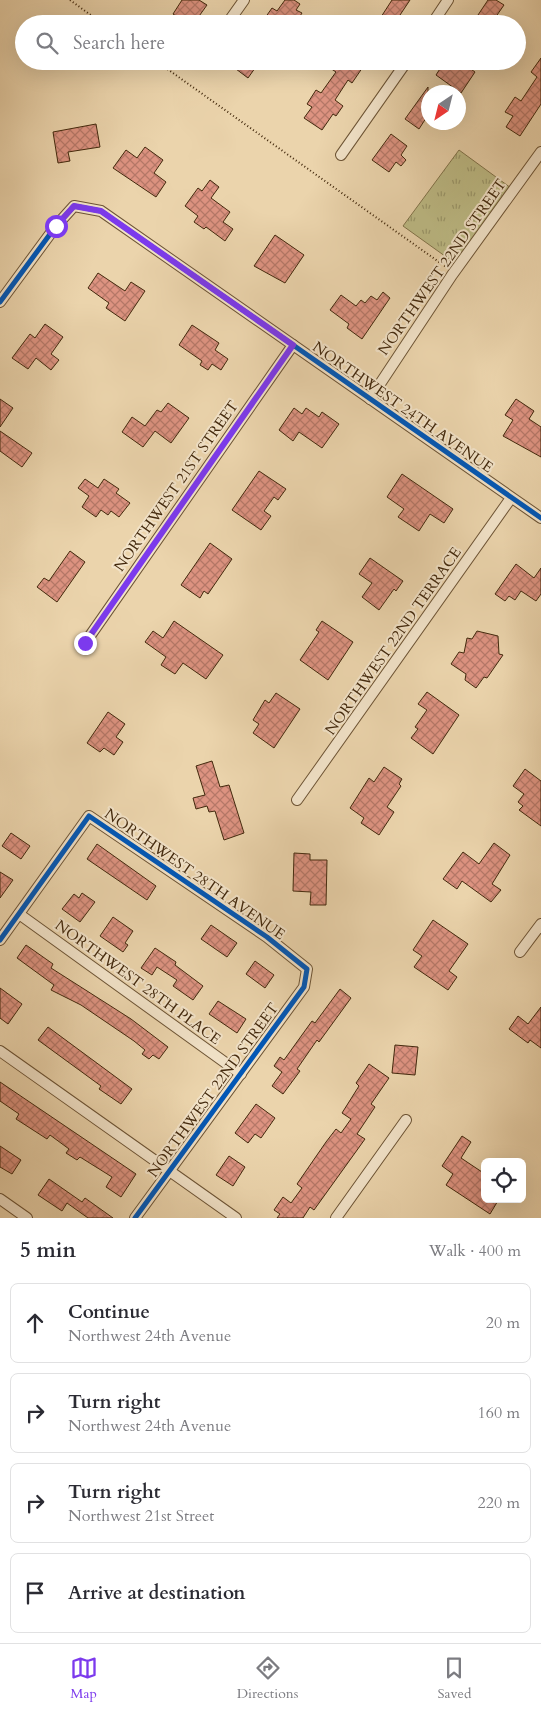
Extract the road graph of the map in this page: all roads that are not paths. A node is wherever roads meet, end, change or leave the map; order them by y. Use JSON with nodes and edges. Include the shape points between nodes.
{"nodes":[{"id":1,"x":244,"y":0,"type":"edge"},
{"id":2,"x":448,"y":0,"type":"edge"},
{"id":3,"x":233,"y":15,"type":"edge"},
{"id":4,"x":438,"y":15,"type":"edge"},
{"id":5,"x":401,"y":70,"type":"edge"},
{"id":6,"x":541,"y":152,"type":"edge"},
{"id":7,"x":341,"y":155,"type":"dead end"},
{"id":8,"x":0,"y":302,"type":"edge"},
{"id":9,"x":293,"y":345,"type":"junction"},
{"id":10,"x":370,"y":399,"type":"junction"},
{"id":11,"x":512,"y":498,"type":"junction"},
{"id":12,"x":541,"y":518,"type":"edge"},
{"id":13,"x":85,"y":643,"type":"dead end"},
{"id":14,"x":298,"y":800,"type":"dead end"},
{"id":15,"x":19,"y":914,"type":"junction"},
{"id":16,"x":541,"y":924,"type":"edge"},
{"id":17,"x":0,"y":940,"type":"edge"},
{"id":18,"x":520,"y":952,"type":"dead end"},
{"id":19,"x":306,"y":975,"type":"joint"},
{"id":20,"x":0,"y":1050,"type":"edge"},
{"id":21,"x":241,"y":1074,"type":"junction"},
{"id":22,"x":406,"y":1120,"type":"dead end"},
{"id":23,"x":169,"y":1171,"type":"junction"},
{"id":24,"x":0,"y":1199,"type":"edge"},
{"id":25,"x":26,"y":1218,"type":"edge"},
{"id":26,"x":135,"y":1218,"type":"edge"},
{"id":27,"x":236,"y":1218,"type":"edge"},
{"id":28,"x":336,"y":1218,"type":"edge"}],
"edges":[{"from":1,"to":3,"type":"street"},
{"from":2,"to":4,"type":"street"},
{"from":5,"to":7,"type":"street"},
{"from":6,"to":10,"type":"street","name":"NORTHWEST 22ND STREET","via":[[454,272]]},
{"from":8,"to":9,"type":"street","name":"NORTHWEST 24TH AVENUE","via":[[74,206],[101,211]]},
{"from":9,"to":10,"type":"street","name":"NORTHWEST 24TH AVENUE"},
{"from":9,"to":13,"type":"street","name":"NORTHWEST 21ST STREET"},
{"from":10,"to":11,"type":"street","name":"NORTHWEST 24TH AVENUE"},
{"from":11,"to":12,"type":"street","name":"NORTHWEST 24TH AVENUE"},
{"from":11,"to":14,"type":"street","name":"NORTHWEST 22ND TERRACE"},
{"from":15,"to":17,"type":"street"},
{"from":15,"to":19,"type":"street","name":"NORTHWEST 28TH AVENUE","via":[[88,817],[267,938],[307,969]]},
{"from":15,"to":21,"type":"street","name":"NORTHWEST 28TH PLACE"},
{"from":16,"to":18,"type":"street"},
{"from":19,"to":21,"type":"street","name":"NORTHWEST 22ND STREET","via":[[304,987]]},
{"from":20,"to":23,"type":"street"},
{"from":21,"to":23,"type":"street","name":"NORTHWEST 22ND STREET"},
{"from":22,"to":28,"type":"street"},
{"from":23,"to":26,"type":"street","name":"NORTHWEST 22ND STREET"},
{"from":23,"to":27,"type":"street"},
{"from":24,"to":25,"type":"street"}]}
